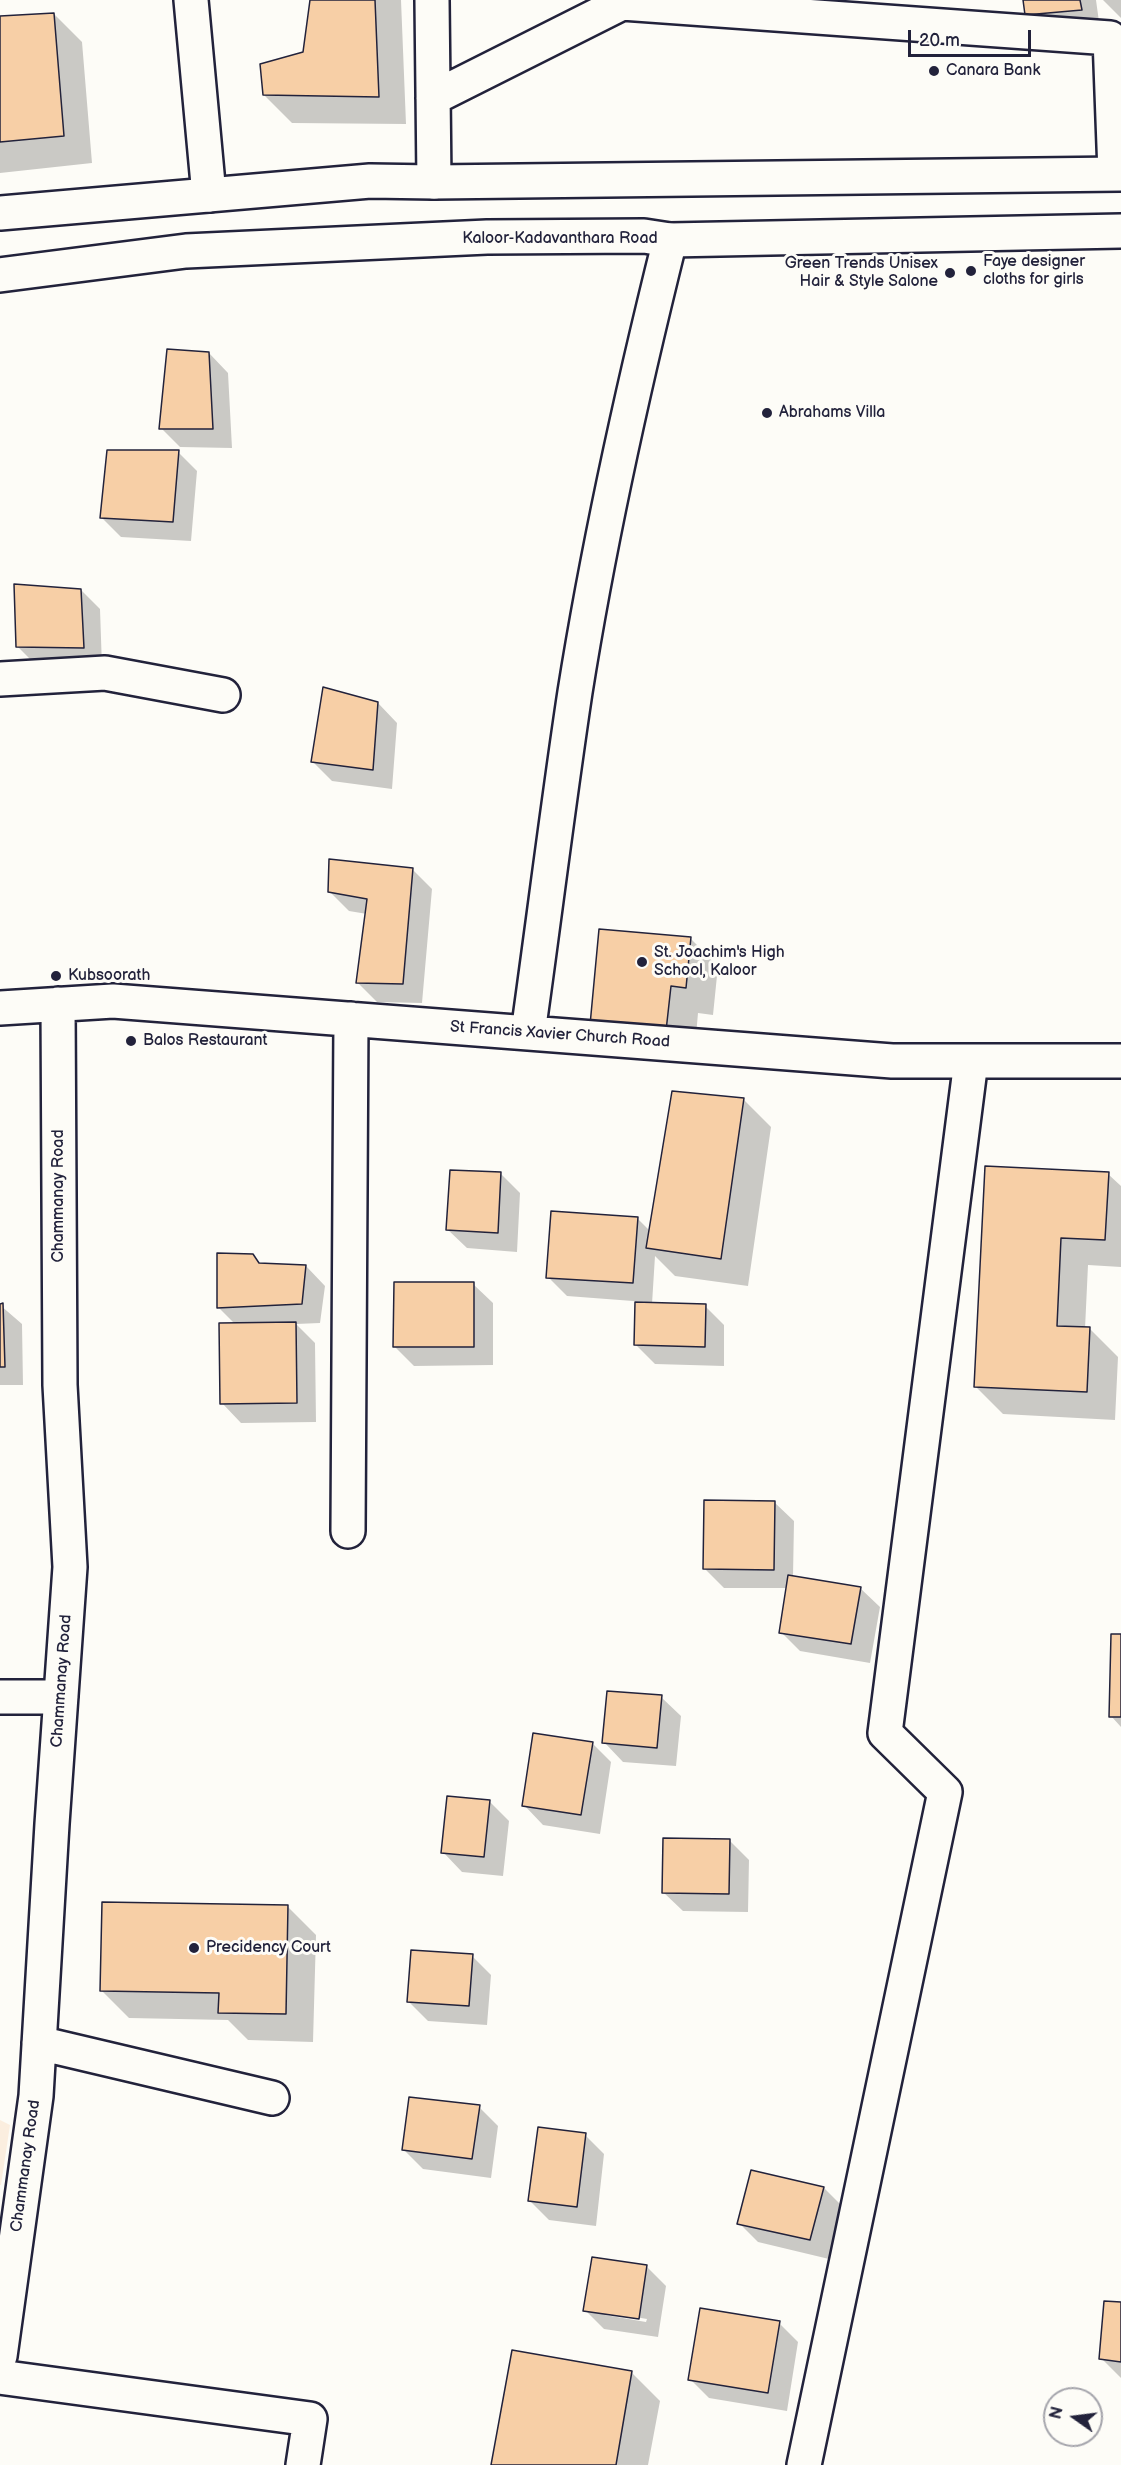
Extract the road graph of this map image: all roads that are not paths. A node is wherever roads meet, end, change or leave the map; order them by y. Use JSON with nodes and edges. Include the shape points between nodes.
{"nodes":[{"id":1,"x":191,"y":0,"type":"edge"},
{"id":2,"x":432,"y":0,"type":"edge"},
{"id":3,"x":1116,"y":36,"type":"edge"},
{"id":4,"x":433,"y":98,"type":"junction"},
{"id":5,"x":1118,"y":174,"type":"edge"},
{"id":6,"x":434,"y":182,"type":"junction"},
{"id":7,"x":209,"y":195,"type":"junction"},
{"id":8,"x":0,"y":213,"type":"edge"},
{"id":9,"x":1121,"y":231,"type":"edge"},
{"id":10,"x":670,"y":240,"type":"junction"},
{"id":11,"x":0,"y":275,"type":"edge"},
{"id":12,"x":0,"y":679,"type":"edge"},
{"id":13,"x":223,"y":695,"type":"dead end"},
{"id":14,"x":58,"y":1004,"type":"junction"},
{"id":15,"x":0,"y":1008,"type":"edge"},
{"id":16,"x":351,"y":1019,"type":"junction"},
{"id":17,"x":528,"y":1033,"type":"junction"},
{"id":18,"x":971,"y":1061,"type":"junction"},
{"id":19,"x":1121,"y":1061,"type":"edge"},
{"id":20,"x":348,"y":1531,"type":"dead end"},
{"id":21,"x":61,"y":1696,"type":"junction"},
{"id":22,"x":0,"y":1697,"type":"edge"},
{"id":23,"x":39,"y":2043,"type":"junction"},
{"id":24,"x":272,"y":2098,"type":"dead end"},
{"id":25,"x":0,"y":2356,"type":"edge"},
{"id":26,"x":0,"y":2377,"type":"edge"},
{"id":27,"x":303,"y":2465,"type":"edge"},
{"id":28,"x":804,"y":2465,"type":"edge"}],
"edges":[{"from":1,"to":7,"type":"street"},
{"from":2,"to":4,"type":"street"},
{"from":3,"to":4,"type":"street","via":[[622,3]]},
{"from":3,"to":5,"type":"street"},
{"from":4,"to":6,"type":"street"},
{"from":5,"to":6,"type":"street"},
{"from":6,"to":7,"type":"street","via":[[370,181]]},
{"from":7,"to":8,"type":"street"},
{"from":9,"to":10,"type":"street","name":"Kaloor-Kadavanthara Road"},
{"from":10,"to":11,"type":"street","name":"Kaloor-Kadavanthara Road","via":[[644,236],[487,237],[186,250]]},
{"from":10,"to":17,"type":"street","via":[[611,499],[575,690]]},
{"from":12,"to":13,"type":"street","via":[[105,673]]},
{"from":14,"to":15,"type":"street","name":"St Francis Xavier Church Road"},
{"from":14,"to":16,"type":"street","name":"St Francis Xavier Church Road","via":[[113,1001]]},
{"from":14,"to":21,"type":"street","name":"Chammanay Road","via":[[60,1385],[70,1567]]},
{"from":16,"to":17,"type":"street","name":"St Francis Xavier Church Road"},
{"from":16,"to":20,"type":"street"},
{"from":17,"to":18,"type":"street","name":"St Francis Xavier Church Road","via":[[892,1060]]},
{"from":18,"to":19,"type":"street","name":"St Francis Xavier Church Road"},
{"from":18,"to":28,"type":"street","via":[[885,1733],[945,1792]]},
{"from":21,"to":22,"type":"street"},
{"from":21,"to":23,"type":"street","name":"Chammanay Road"},
{"from":23,"to":24,"type":"street"},
{"from":23,"to":25,"type":"street","name":"Chammanay Road","via":[[36,2096]]},
{"from":26,"to":27,"type":"street","via":[[310,2419]]}]}
